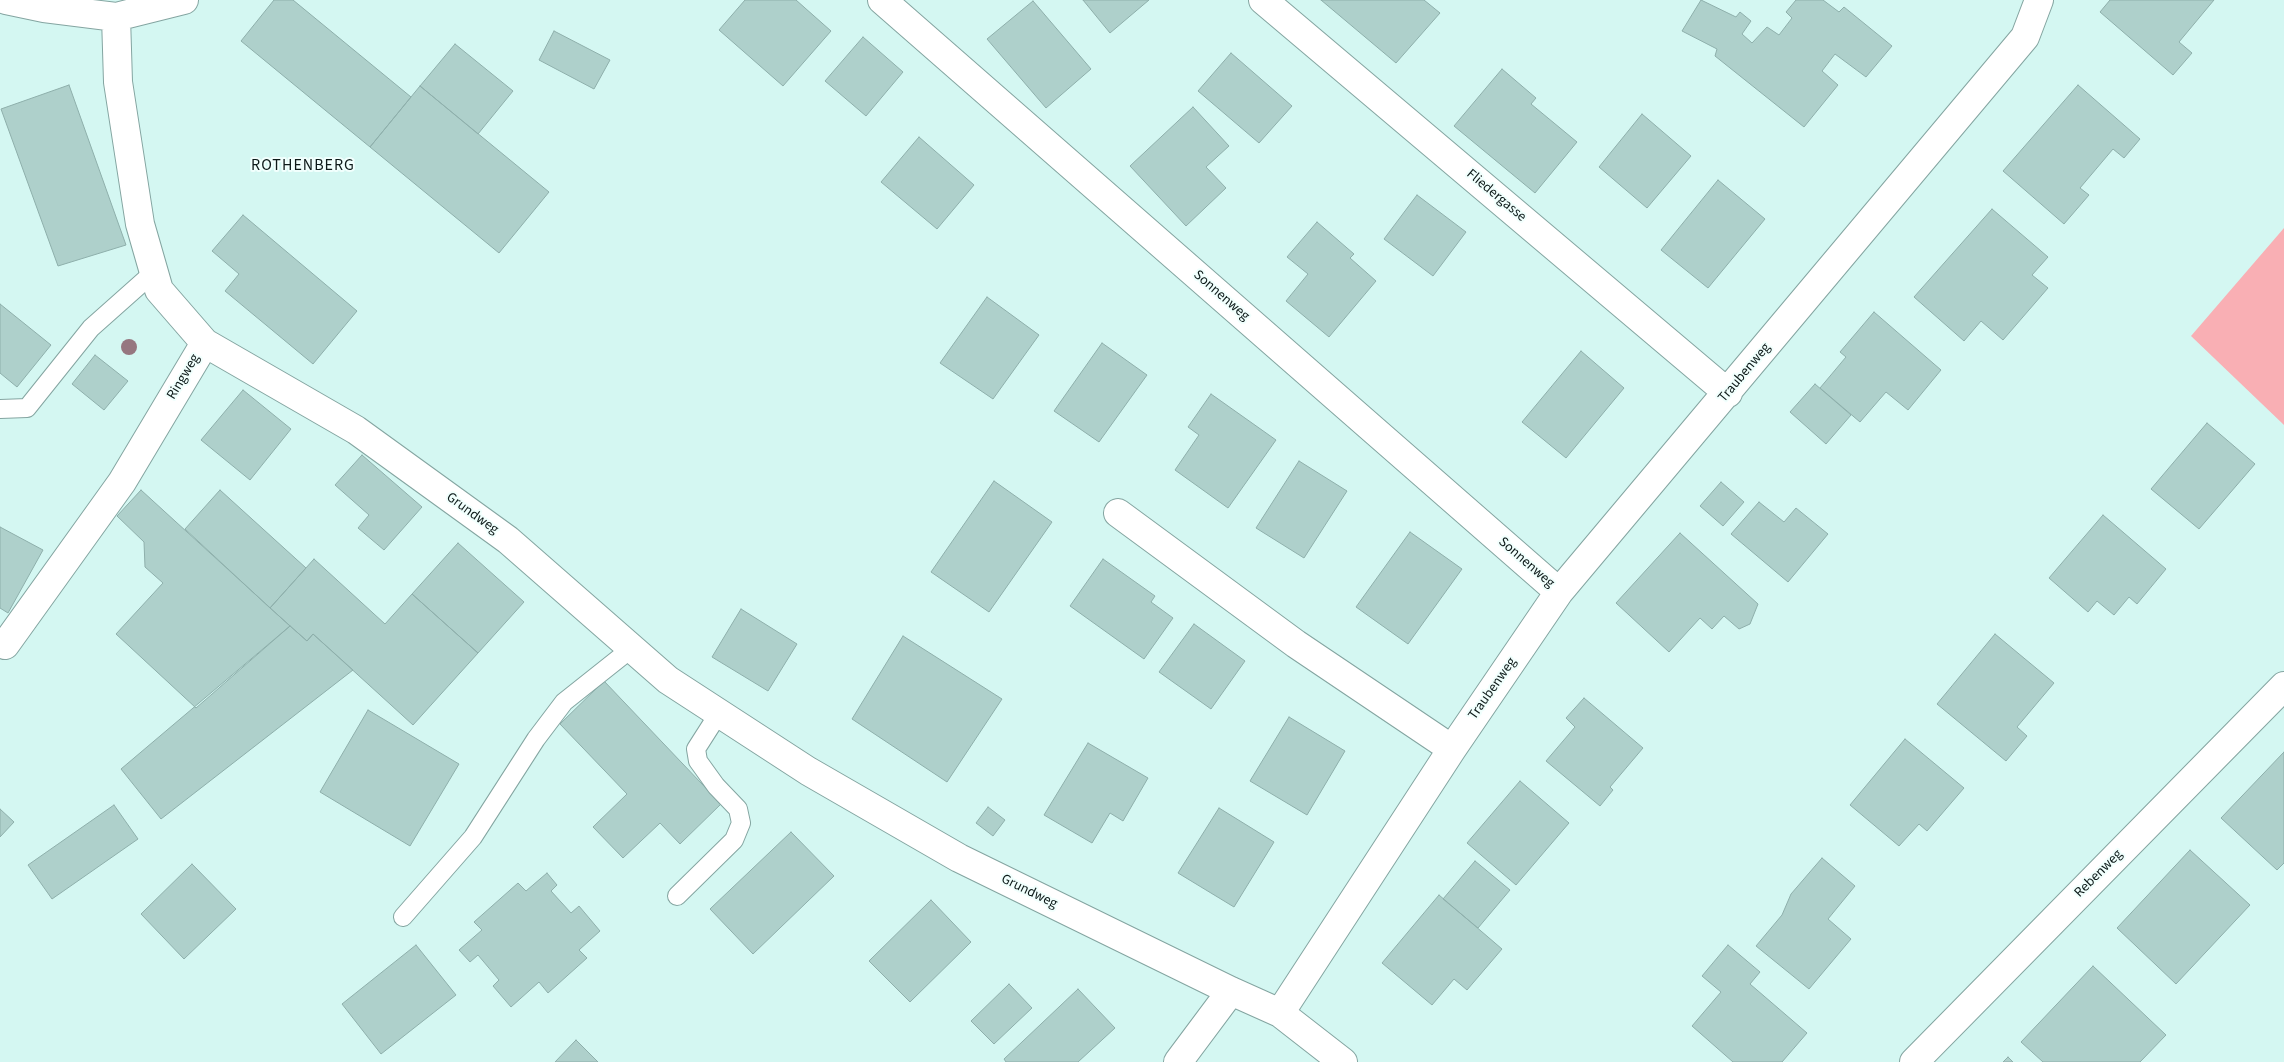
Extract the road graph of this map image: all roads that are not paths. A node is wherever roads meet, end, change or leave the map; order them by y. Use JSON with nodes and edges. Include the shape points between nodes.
{"nodes":[{"id":1,"x":6,"y":0,"type":"edge"},
{"id":2,"x":184,"y":0,"type":"edge"},
{"id":3,"x":882,"y":0,"type":"edge"},
{"id":4,"x":1263,"y":0,"type":"edge"},
{"id":5,"x":2039,"y":0,"type":"edge"},
{"id":6,"x":116,"y":17,"type":"junction"},
{"id":7,"x":154,"y":272,"type":"junction"},
{"id":8,"x":205,"y":343,"type":"junction"},
{"id":9,"x":1728,"y":393,"type":"junction"},
{"id":10,"x":0,"y":409,"type":"edge"},
{"id":11,"x":1118,"y":513,"type":"dead end"},
{"id":12,"x":1559,"y":592,"type":"junction"},
{"id":13,"x":0,"y":642,"type":"edge"},
{"id":14,"x":632,"y":648,"type":"junction"},
{"id":15,"x":2284,"y":686,"type":"edge"},
{"id":16,"x":719,"y":713,"type":"junction"},
{"id":17,"x":1452,"y":749,"type":"junction"},
{"id":18,"x":677,"y":896,"type":"dead end"},
{"id":19,"x":404,"y":917,"type":"dead end"},
{"id":20,"x":1231,"y":991,"type":"junction"},
{"id":21,"x":1280,"y":1013,"type":"junction"},
{"id":22,"x":1178,"y":1062,"type":"edge"},
{"id":23,"x":1343,"y":1062,"type":"edge"},
{"id":24,"x":1914,"y":1062,"type":"edge"}],
"edges":[{"from":1,"to":6,"type":"street"},
{"from":2,"to":6,"type":"street"},
{"from":3,"to":12,"type":"street","name":"Sonnenweg"},
{"from":4,"to":9,"type":"street","name":"Fliedergasse"},
{"from":5,"to":9,"type":"street","name":"Traubenweg","via":[[2025,37]]},
{"from":6,"to":7,"type":"street","name":"Ringweg","via":[[118,82],[140,224]]},
{"from":7,"to":8,"type":"street","name":"Ringweg","via":[[159,290]]},
{"from":7,"to":10,"type":"lane","via":[[91,328],[27,408]]},
{"from":8,"to":13,"type":"street","name":"Ringweg","via":[[122,482],[5,644]]},
{"from":8,"to":14,"type":"street","name":"Grundweg","via":[[356,430],[508,540]]},
{"from":9,"to":12,"type":"street","name":"Traubenweg"},
{"from":11,"to":17,"type":"street","via":[[1296,644]]},
{"from":12,"to":17,"type":"street","name":"Traubenweg"},
{"from":14,"to":16,"type":"street","name":"Grundweg","via":[[668,680]]},
{"from":14,"to":19,"type":"lane","via":[[564,702],[536,739],[473,837]]},
{"from":15,"to":24,"type":"street","name":"Rebenweg"},
{"from":16,"to":18,"type":"lane","via":[[696,749],[698,760],[738,810],[741,823],[734,840]]},
{"from":16,"to":20,"type":"street","name":"Grundweg","via":[[808,771],[959,858]]},
{"from":17,"to":21,"type":"street","name":"Traubenweg"},
{"from":20,"to":21,"type":"street","name":"Grundweg"},
{"from":20,"to":22,"type":"street"},
{"from":21,"to":23,"type":"street","name":"Grundweg"}]}
